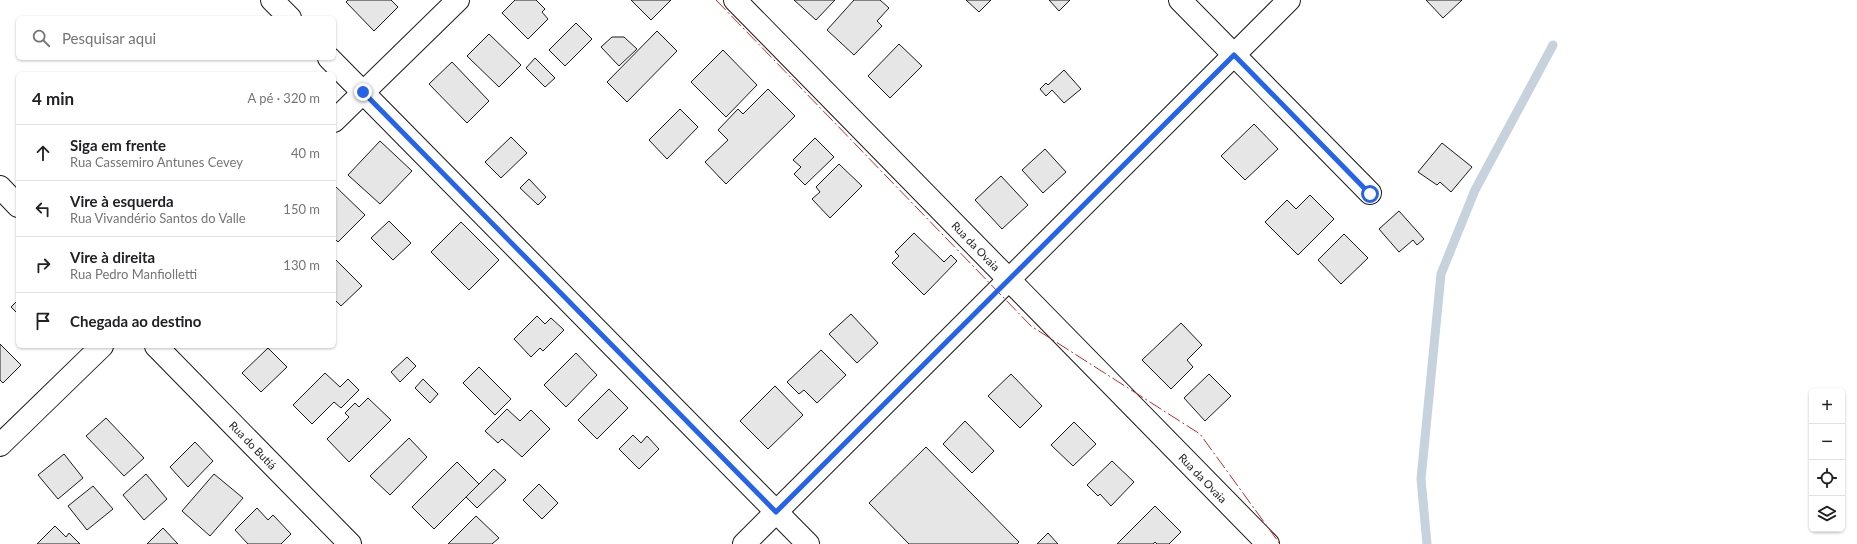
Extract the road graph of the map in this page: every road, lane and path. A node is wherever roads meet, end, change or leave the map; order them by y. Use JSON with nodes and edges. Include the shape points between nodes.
{"nodes":[{"id":1,"x":272,"y":0,"type":"edge"},
{"id":2,"x":458,"y":0,"type":"edge"},
{"id":3,"x":735,"y":0,"type":"edge"},
{"id":4,"x":1180,"y":0,"type":"edge"},
{"id":5,"x":1289,"y":0,"type":"edge"},
{"id":6,"x":288,"y":16,"type":"edge"},
{"id":7,"x":1234,"y":55,"type":"junction"},
{"id":8,"x":331,"y":60,"type":"edge"},
{"id":9,"x":363,"y":92,"type":"junction"},
{"id":10,"x":336,"y":119,"type":"edge"},
{"id":11,"x":0,"y":187,"type":"edge"},
{"id":12,"x":1370,"y":194,"type":"dead end"},
{"id":13,"x":16,"y":204,"type":"edge"},
{"id":14,"x":1009,"y":280,"type":"junction"},
{"id":15,"x":100,"y":348,"type":"edge"},
{"id":16,"x":158,"y":348,"type":"edge"},
{"id":17,"x":0,"y":445,"type":"edge"},
{"id":18,"x":776,"y":512,"type":"junction"},
{"id":19,"x":350,"y":544,"type":"edge"},
{"id":20,"x":744,"y":544,"type":"edge"},
{"id":21,"x":808,"y":544,"type":"edge"},
{"id":22,"x":1268,"y":544,"type":"edge"}],
"edges":[{"from":1,"to":6,"type":"street"},
{"from":2,"to":9,"type":"street"},
{"from":3,"to":14,"type":"street","name":"Rua da Ovaia"},
{"from":4,"to":7,"type":"street"},
{"from":5,"to":7,"type":"street"},
{"from":7,"to":12,"type":"street"},
{"from":7,"to":14,"type":"street"},
{"from":8,"to":9,"type":"street"},
{"from":9,"to":10,"type":"street"},
{"from":9,"to":18,"type":"street"},
{"from":11,"to":13,"type":"street"},
{"from":14,"to":18,"type":"street"},
{"from":14,"to":22,"type":"street","name":"Rua da Ovaia"},
{"from":15,"to":17,"type":"street"},
{"from":16,"to":19,"type":"street","name":"Rua do Butiá"},
{"from":18,"to":20,"type":"street"},
{"from":18,"to":21,"type":"street"}]}
